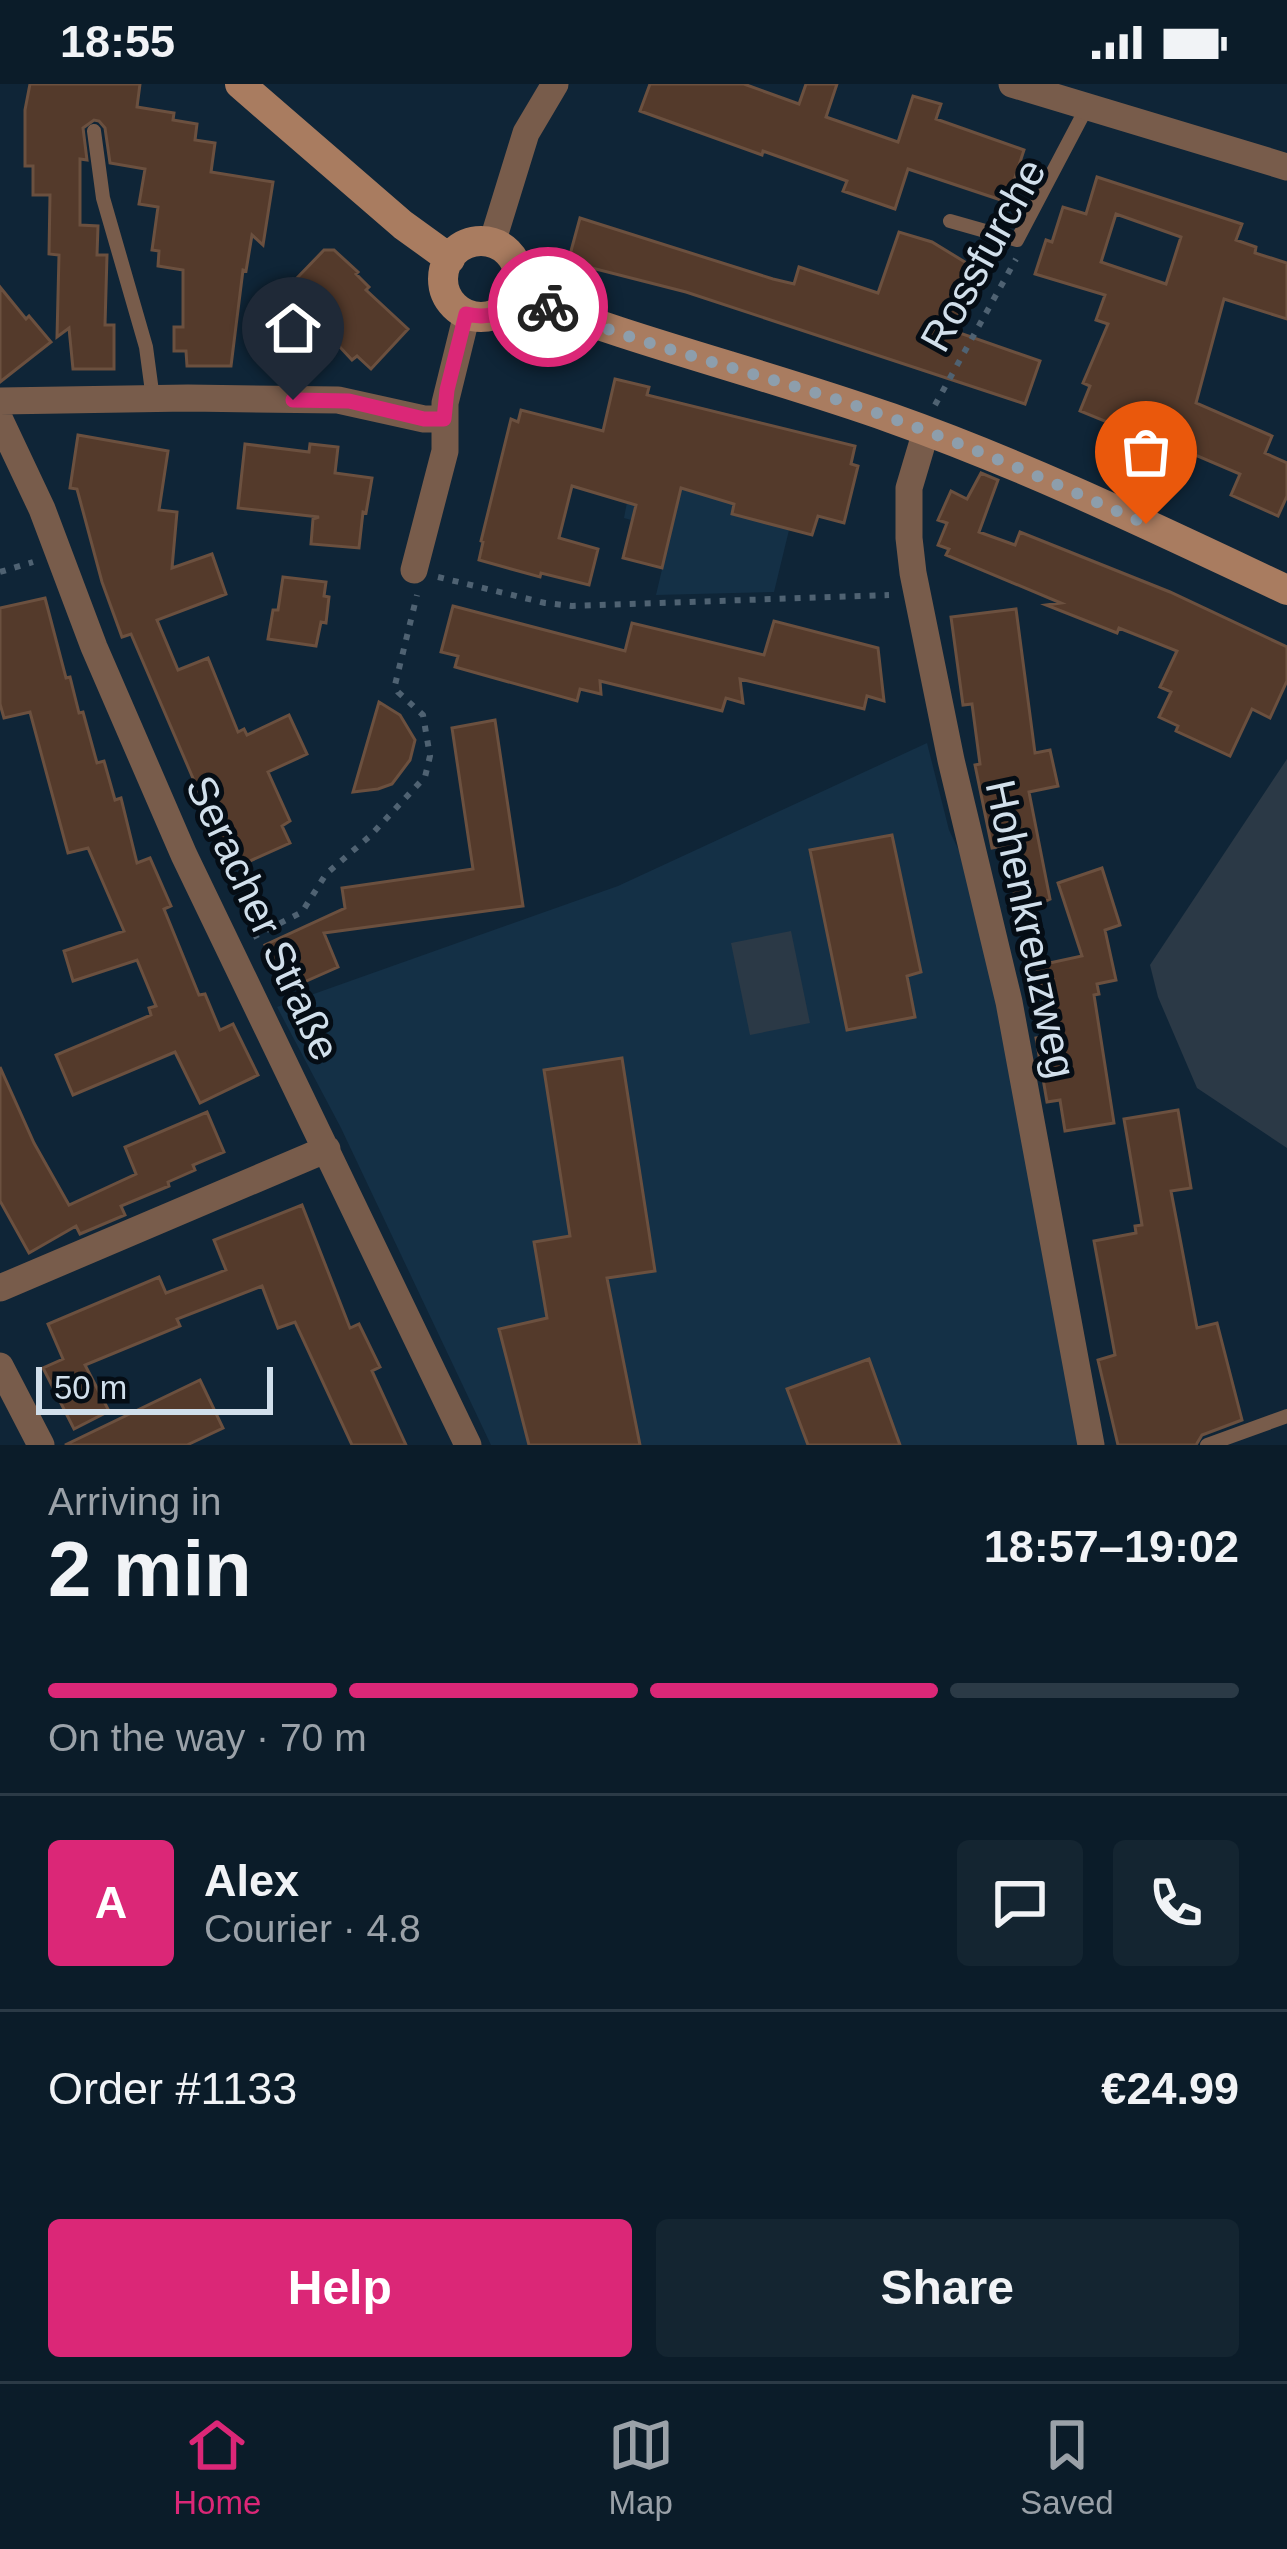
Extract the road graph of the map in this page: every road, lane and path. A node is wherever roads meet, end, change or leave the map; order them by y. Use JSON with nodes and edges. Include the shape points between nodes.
{"nodes":[{"id":1,"x":240,"y":84,"type":"edge"},
{"id":2,"x":555,"y":84,"type":"edge"},
{"id":3,"x":1012,"y":84,"type":"edge"},
{"id":4,"x":1087,"y":107,"type":"junction"},
{"id":5,"x":94,"y":131,"type":"dead end"},
{"id":6,"x":1287,"y":167,"type":"edge"},
{"id":7,"x":950,"y":221,"type":"dead end"},
{"id":8,"x":492,"y":243,"type":"junction"},
{"id":9,"x":1024,"y":245,"type":"dead end"},
{"id":10,"x":449,"y":260,"type":"junction"},
{"id":11,"x":515,"y":295,"type":"junction"},
{"id":12,"x":466,"y":314,"type":"junction"},
{"id":13,"x":153,"y":399,"type":"junction"},
{"id":14,"x":0,"y":401,"type":"edge"},
{"id":15,"x":444,"y":419,"type":"junction"},
{"id":16,"x":0,"y":420,"type":"edge"},
{"id":17,"x":926,"y":431,"type":"junction"},
{"id":18,"x":414,"y":570,"type":"junction"},
{"id":19,"x":1287,"y":590,"type":"edge"},
{"id":20,"x":916,"y":592,"type":"junction"},
{"id":21,"x":230,"y":947,"type":"junction"},
{"id":22,"x":327,"y":1149,"type":"junction"},
{"id":23,"x":0,"y":1288,"type":"edge"},
{"id":24,"x":0,"y":1366,"type":"edge"},
{"id":25,"x":1287,"y":1416,"type":"edge"},
{"id":26,"x":41,"y":1445,"type":"edge"},
{"id":27,"x":468,"y":1445,"type":"edge"},
{"id":28,"x":1091,"y":1445,"type":"edge"},
{"id":29,"x":1207,"y":1445,"type":"edge"}],
"edges":[{"from":1,"to":10,"type":"street"},
{"from":2,"to":8,"type":"street","via":[[526,133]]},
{"from":3,"to":4,"type":"street"},
{"from":4,"to":6,"type":"street"},
{"from":4,"to":7,"type":"lane","via":[[1017,240]]},
{"from":5,"to":13,"type":"lane"},
{"from":8,"to":10,"type":"street","via":[[462,246]]},
{"from":8,"to":11,"type":"street","via":[[515,260]]},
{"from":9,"to":17,"type":"path","name":"Rossfurche"},
{"from":10,"to":12,"type":"street","via":[[445,288]]},
{"from":11,"to":12,"type":"street","via":[[496,314]]},
{"from":11,"to":17,"type":"street"},
{"from":12,"to":15,"type":"street"},
{"from":13,"to":14,"type":"street"},
{"from":13,"to":15,"type":"street","via":[[349,401]]},
{"from":15,"to":18,"type":"street","via":[[445,451]]},
{"from":16,"to":21,"type":"street","name":"Seracher Straße"},
{"from":17,"to":19,"type":"street"},
{"from":17,"to":20,"type":"street","name":"Hohenkreuzweg","via":[[908,502]]},
{"from":18,"to":20,"type":"path","via":[[559,605]]},
{"from":18,"to":21,"type":"path","via":[[417,599],[395,685],[423,715],[428,771],[326,874],[302,912]]},
{"from":20,"to":28,"type":"street","name":"Hohenkreuzweg","via":[[1009,1003]]},
{"from":21,"to":22,"type":"street","name":"Seracher Straße"},
{"from":22,"to":23,"type":"street"},
{"from":22,"to":27,"type":"street","name":"Seracher Straße"},
{"from":24,"to":26,"type":"street"},
{"from":25,"to":29,"type":"lane"}]}
